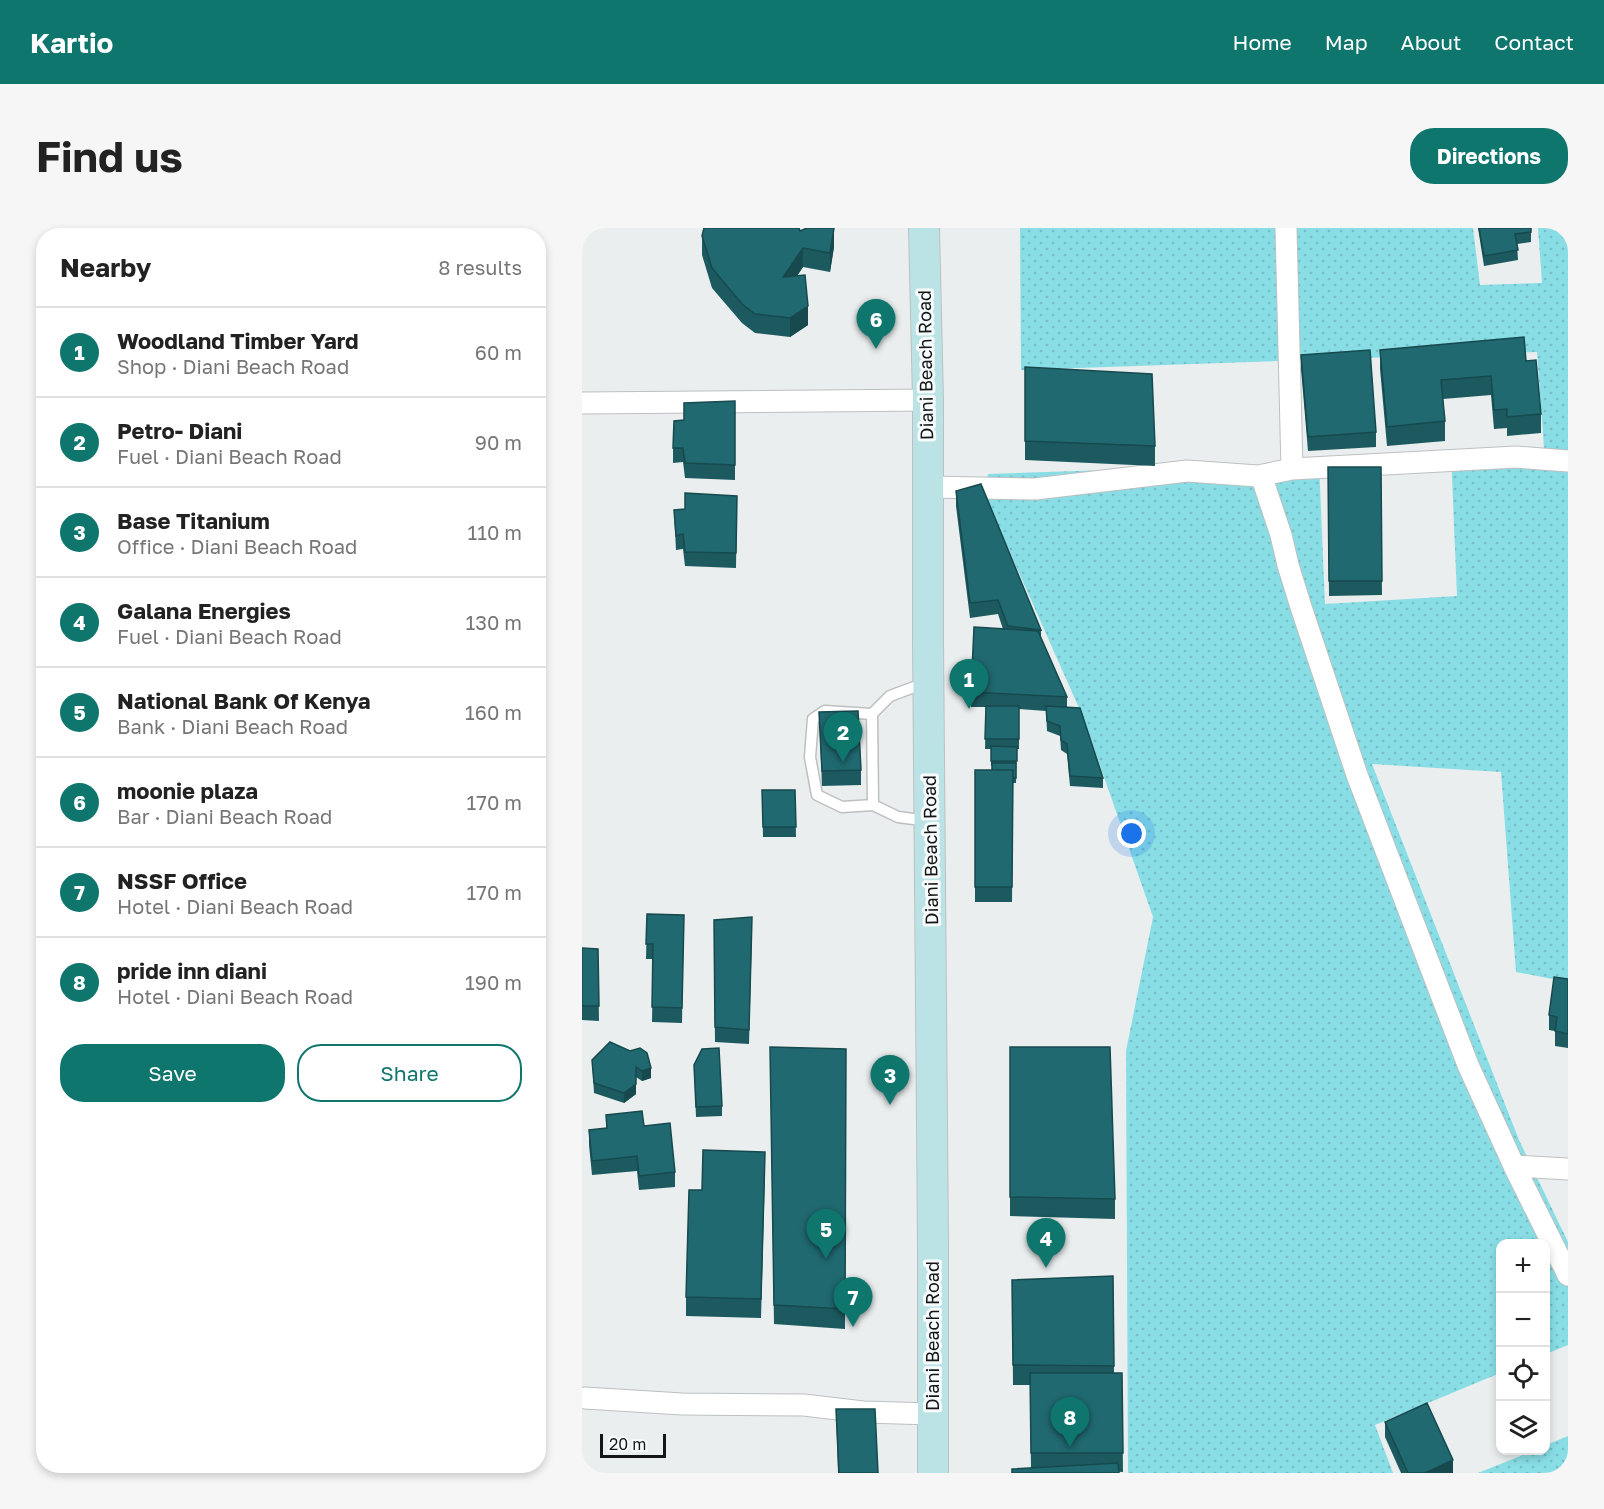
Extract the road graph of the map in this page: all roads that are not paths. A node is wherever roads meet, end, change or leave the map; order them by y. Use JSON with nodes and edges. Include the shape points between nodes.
{"nodes":[{"id":1,"x":924,"y":228,"type":"edge"},
{"id":2,"x":1286,"y":228,"type":"edge"},
{"id":3,"x":928,"y":400,"type":"junction"},
{"id":4,"x":582,"y":403,"type":"edge"},
{"id":5,"x":1568,"y":461,"type":"edge"},
{"id":6,"x":1292,"y":469,"type":"junction"},
{"id":7,"x":1258,"y":476,"type":"junction"},
{"id":8,"x":928,"y":487,"type":"junction"},
{"id":9,"x":928,"y":682,"type":"junction"},
{"id":10,"x":872,"y":714,"type":"junction"},
{"id":11,"x":873,"y":805,"type":"junction"},
{"id":12,"x":930,"y":822,"type":"junction"},
{"id":13,"x":1514,"y":1166,"type":"junction"},
{"id":14,"x":1568,"y":1169,"type":"edge"},
{"id":15,"x":1568,"y":1275,"type":"edge"},
{"id":16,"x":585,"y":1398,"type":"dead end"},
{"id":17,"x":933,"y":1413,"type":"junction"},
{"id":18,"x":933,"y":1473,"type":"edge"}],
"edges":[{"from":1,"to":3,"type":"main road","name":"Diani Beach Road"},
{"from":2,"to":6,"type":"street"},
{"from":3,"to":4,"type":"street"},
{"from":3,"to":8,"type":"main road","name":"Diani Beach Road"},
{"from":5,"to":6,"type":"street","via":[[1516,457]]},
{"from":6,"to":7,"type":"street"},
{"from":7,"to":8,"type":"street","via":[[1187,471],[1035,489]]},
{"from":7,"to":13,"type":"street","via":[[1278,524],[1357,775],[1468,1065]]},
{"from":8,"to":9,"type":"main road","name":"Diani Beach Road"},
{"from":9,"to":10,"type":"lane","via":[[890,696]]},
{"from":9,"to":12,"type":"main road","name":"Diani Beach Road"},
{"from":10,"to":11,"type":"lane"},
{"from":10,"to":11,"type":"lane","via":[[825,711],[813,720],[810,757],[817,795],[842,807]]},
{"from":11,"to":12,"type":"lane","via":[[898,817]]},
{"from":12,"to":17,"type":"main road","name":"Diani Beach Road"},
{"from":13,"to":14,"type":"street"},
{"from":13,"to":15,"type":"street"},
{"from":16,"to":17,"type":"street"},
{"from":17,"to":18,"type":"main road","name":"Diani Beach Road"}]}
